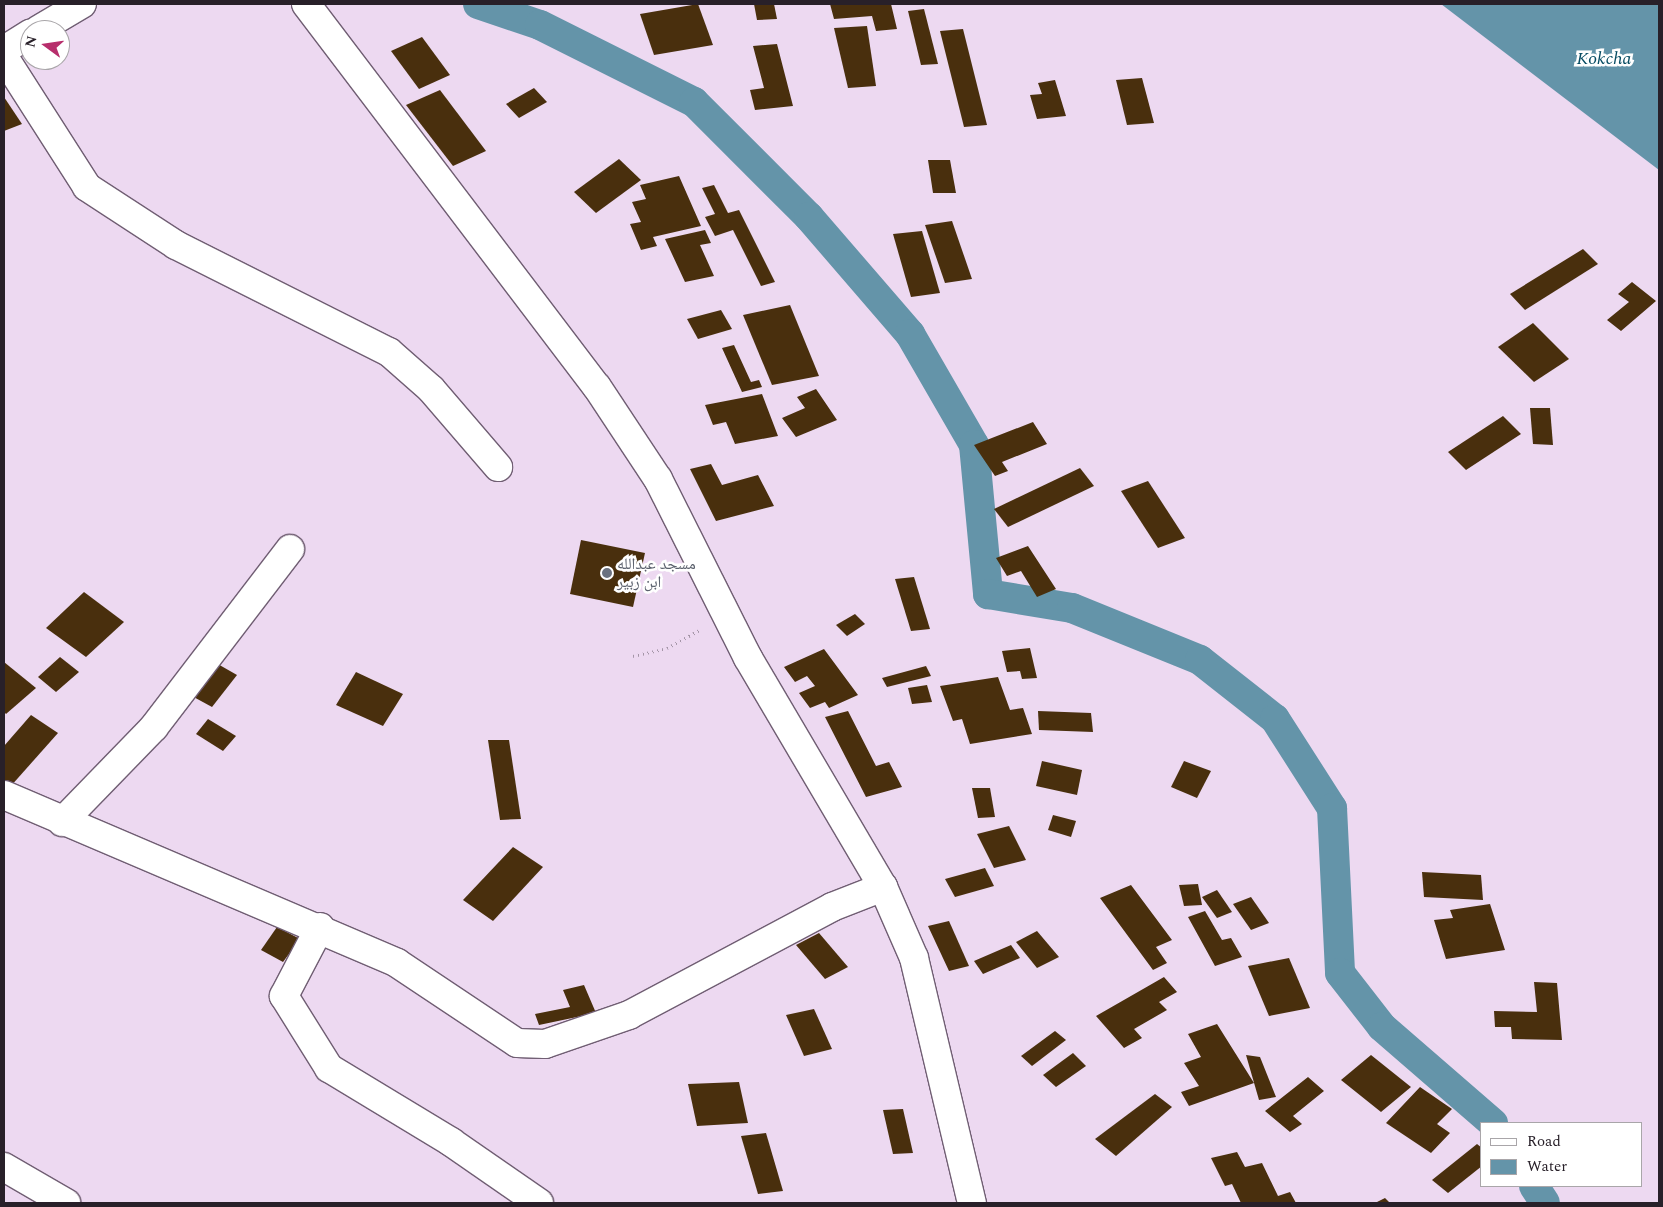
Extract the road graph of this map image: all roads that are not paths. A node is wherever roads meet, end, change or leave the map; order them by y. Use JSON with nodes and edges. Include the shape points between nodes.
{"nodes":[{"id":1,"x":82,"y":4,"type":"edge"},
{"id":2,"x":306,"y":4,"type":"edge"},
{"id":3,"x":55,"y":20,"type":"edge"},
{"id":4,"x":20,"y":40,"type":"edge"},
{"id":5,"x":4,"y":50,"type":"edge"},
{"id":6,"x":4,"y":57,"type":"edge"},
{"id":7,"x":498,"y":467,"type":"dead end"},
{"id":8,"x":290,"y":549,"type":"dead end"},
{"id":9,"x":4,"y":795,"type":"edge"},
{"id":10,"x":62,"y":822,"type":"junction"},
{"id":11,"x":883,"y":887,"type":"junction"},
{"id":12,"x":320,"y":927,"type":"junction"},
{"id":13,"x":4,"y":1167,"type":"edge"},
{"id":14,"x":66,"y":1203,"type":"edge"},
{"id":15,"x":539,"y":1203,"type":"edge"},
{"id":16,"x":972,"y":1203,"type":"edge"}],
"edges":[{"from":1,"to":3,"type":"street"},
{"from":2,"to":11,"type":"street","via":[[598,388],[658,479],[726,615]]},
{"from":4,"to":5,"type":"street"},
{"from":6,"to":7,"type":"street","via":[[87,187],[176,245],[389,352],[431,389]]},
{"from":8,"to":10,"type":"street","via":[[154,726]]},
{"from":9,"to":10,"type":"street"},
{"from":10,"to":12,"type":"street"},
{"from":11,"to":12,"type":"street","via":[[832,907],[629,1015],[545,1044],[517,1043],[397,963]]},
{"from":11,"to":16,"type":"street","via":[[914,958]]},
{"from":12,"to":15,"type":"street","via":[[284,996],[329,1068],[451,1142]]},
{"from":13,"to":14,"type":"street"}]}
